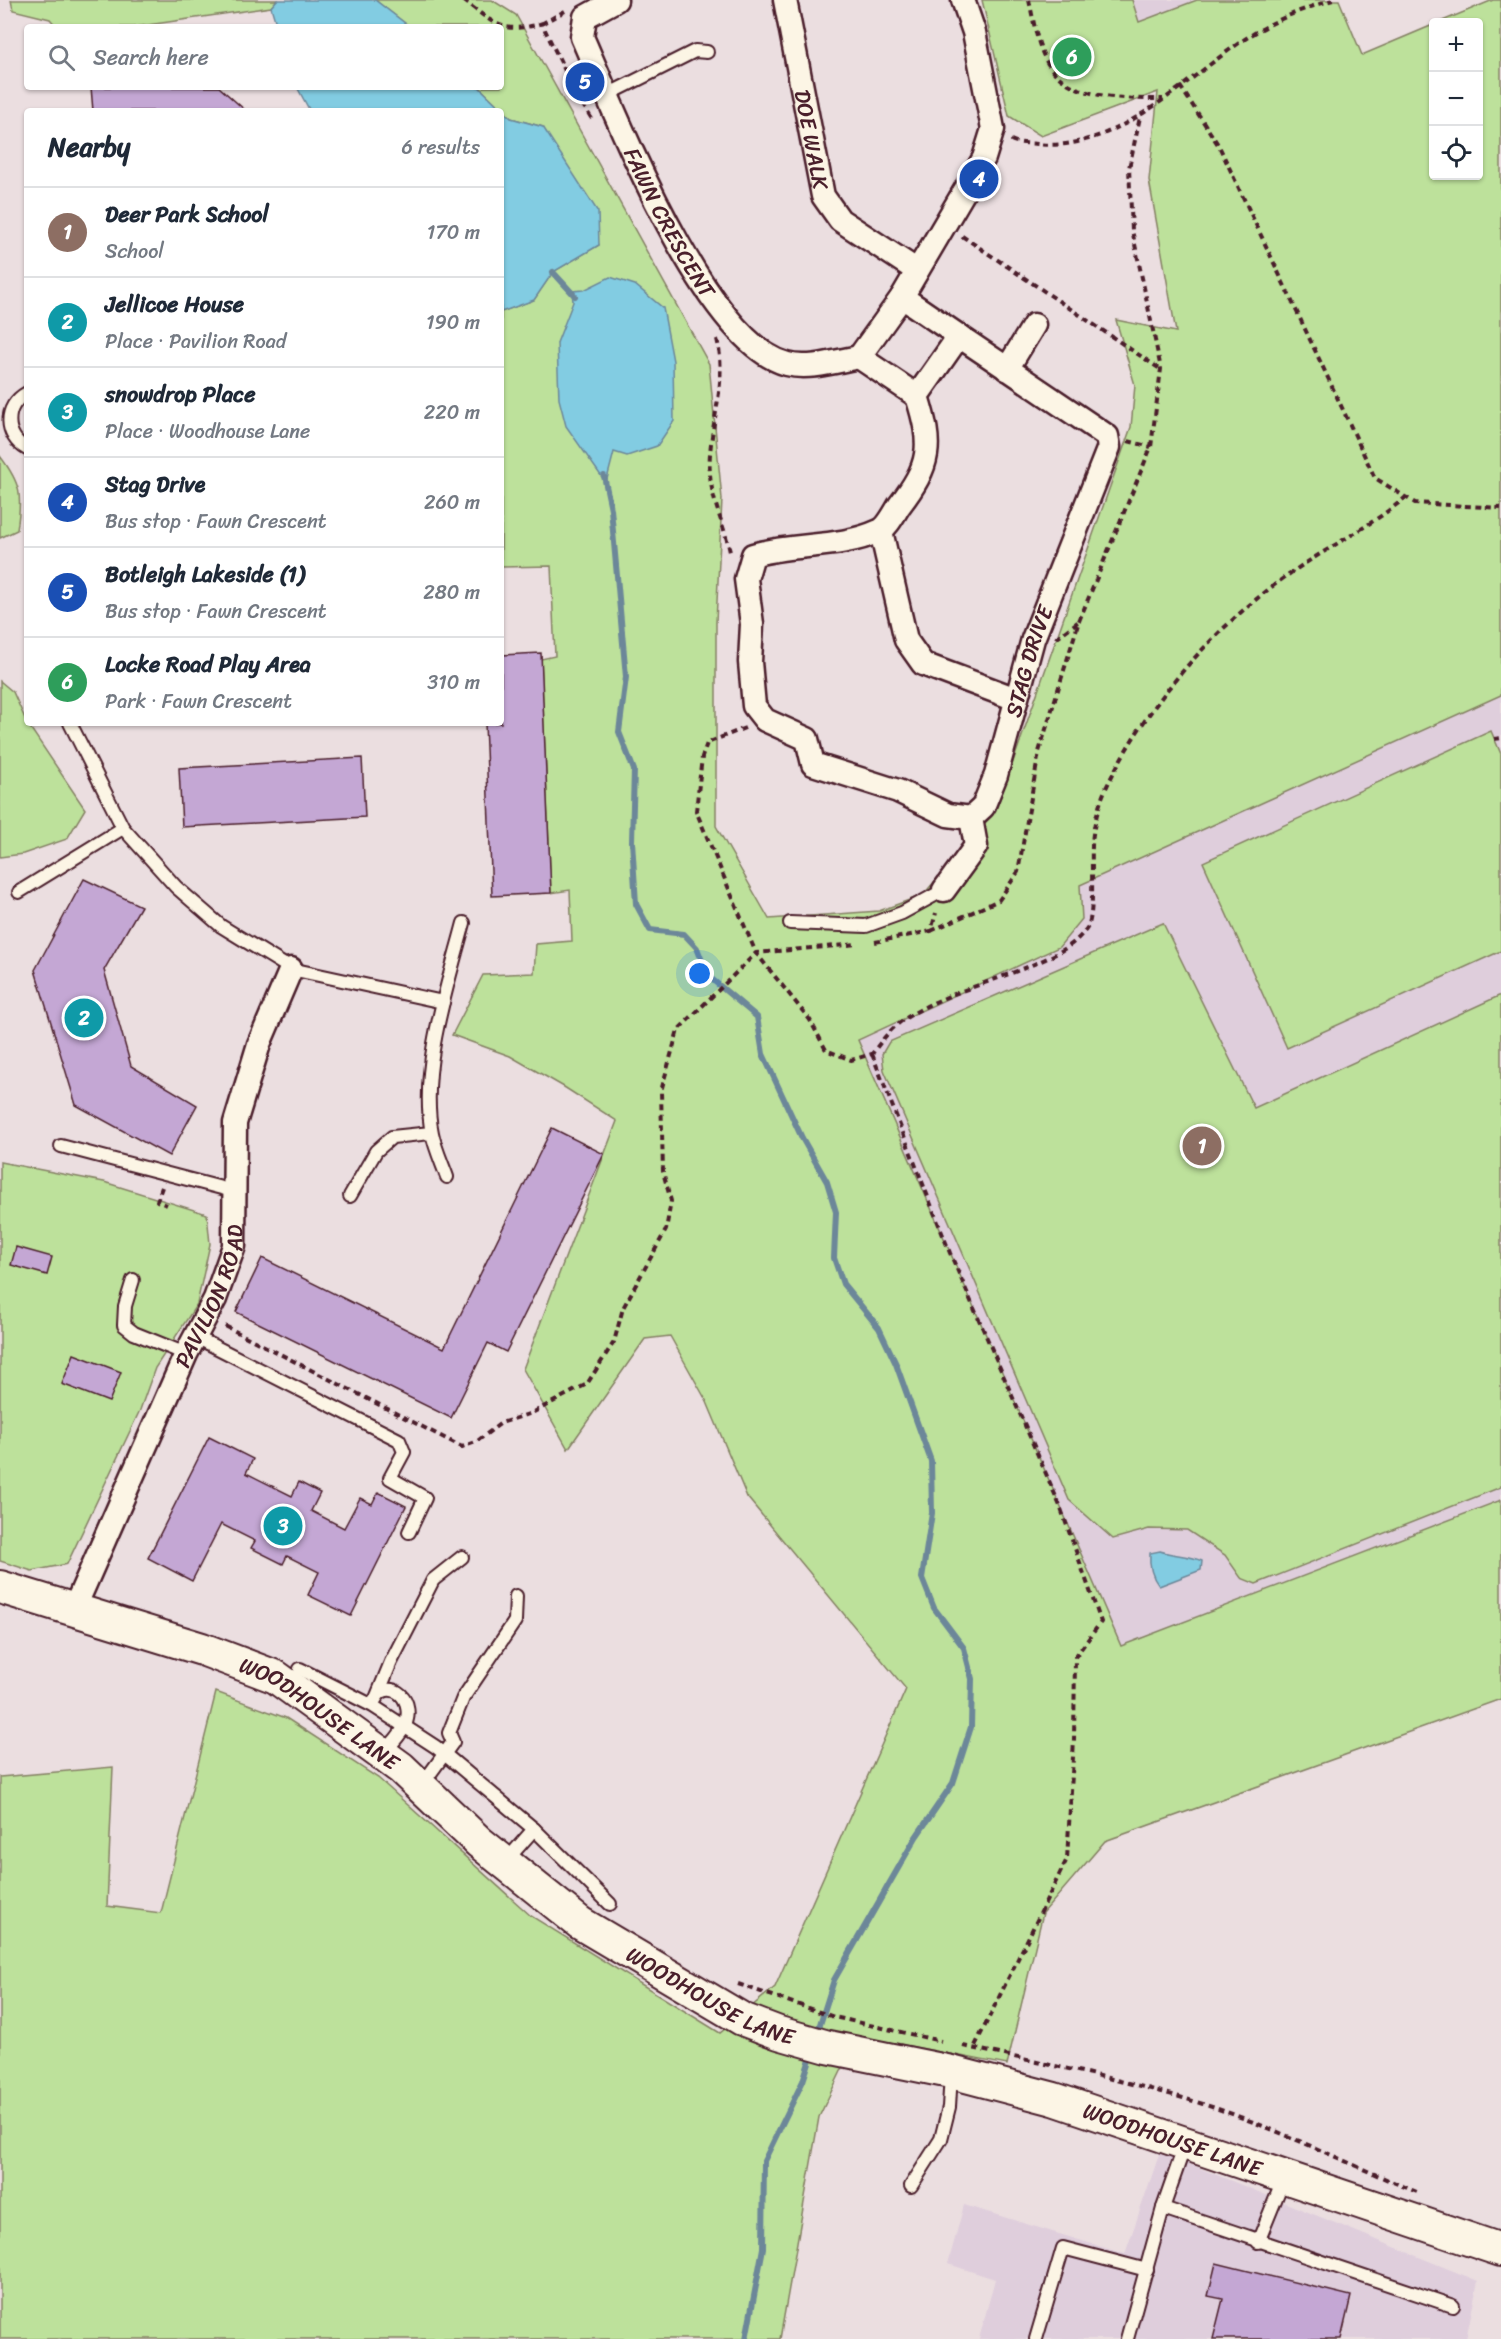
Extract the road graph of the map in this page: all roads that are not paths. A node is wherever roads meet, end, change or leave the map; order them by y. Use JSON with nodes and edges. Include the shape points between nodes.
{"nodes":[{"id":1,"x":616,"y":0,"type":"edge"},
{"id":2,"x":785,"y":0,"type":"edge"},
{"id":3,"x":963,"y":0,"type":"edge"},
{"id":4,"x":707,"y":52,"type":"dead end"},
{"id":5,"x":608,"y":95,"type":"junction"},
{"id":6,"x":916,"y":270,"type":"junction"},
{"id":7,"x":902,"y":297,"type":"junction"},
{"id":8,"x":1034,"y":325,"type":"dead end"},
{"id":9,"x":959,"y":336,"type":"junction"},
{"id":10,"x":859,"y":357,"type":"junction"},
{"id":11,"x":1007,"y":369,"type":"junction"},
{"id":12,"x":24,"y":395,"type":"edge"},
{"id":13,"x":917,"y":396,"type":"junction"},
{"id":14,"x":4,"y":417,"type":"edge"},
{"id":15,"x":24,"y":446,"type":"edge"},
{"id":16,"x":881,"y":531,"type":"junction"},
{"id":17,"x":1016,"y":699,"type":"junction"},
{"id":18,"x":72,"y":726,"type":"edge"},
{"id":19,"x":971,"y":818,"type":"junction"},
{"id":20,"x":123,"y":828,"type":"junction"},
{"id":21,"x":944,"y":890,"type":"joint"},
{"id":22,"x":19,"y":892,"type":"dead end"},
{"id":23,"x":464,"y":923,"type":"dead end"},
{"id":24,"x":790,"y":923,"type":"dead end"},
{"id":25,"x":291,"y":969,"type":"junction"},
{"id":26,"x":443,"y":1002,"type":"junction"},
{"id":27,"x":432,"y":1133,"type":"junction"},
{"id":28,"x":61,"y":1146,"type":"dead end"},
{"id":29,"x":447,"y":1177,"type":"dead end"},
{"id":30,"x":233,"y":1191,"type":"junction"},
{"id":31,"x":350,"y":1196,"type":"dead end"},
{"id":32,"x":132,"y":1280,"type":"dead end"},
{"id":33,"x":190,"y":1345,"type":"junction"},
{"id":34,"x":409,"y":1532,"type":"dead end"},
{"id":35,"x":462,"y":1557,"type":"dead end"},
{"id":36,"x":0,"y":1587,"type":"edge"},
{"id":37,"x":516,"y":1596,"type":"dead end"},
{"id":38,"x":74,"y":1609,"type":"junction"},
{"id":39,"x":300,"y":1669,"type":"dead end"},
{"id":40,"x":375,"y":1701,"type":"junction"},
{"id":41,"x":404,"y":1726,"type":"junction"},
{"id":42,"x":445,"y":1754,"type":"junction"},
{"id":43,"x":382,"y":1755,"type":"junction"},
{"id":44,"x":420,"y":1786,"type":"junction"},
{"id":45,"x":534,"y":1829,"type":"junction"},
{"id":46,"x":505,"y":1863,"type":"junction"},
{"id":47,"x":610,"y":1904,"type":"dead end"},
{"id":48,"x":954,"y":2054,"type":"junction"},
{"id":49,"x":1186,"y":2144,"type":"junction"},
{"id":50,"x":1284,"y":2177,"type":"junction"},
{"id":51,"x":911,"y":2186,"type":"dead end"},
{"id":52,"x":1163,"y":2208,"type":"junction"},
{"id":53,"x":1258,"y":2242,"type":"junction"},
{"id":54,"x":1501,"y":2250,"type":"edge"},
{"id":55,"x":1147,"y":2270,"type":"junction"},
{"id":56,"x":1453,"y":2306,"type":"dead end"},
{"id":57,"x":1036,"y":2339,"type":"edge"},
{"id":58,"x":1127,"y":2339,"type":"edge"}],
"edges":[{"from":1,"to":5,"type":"street","name":"FAWN CRESCENT","via":[[585,17],[582,37]]},
{"from":2,"to":6,"type":"street","name":"DOE WALK","via":[[823,196],[840,220]]},
{"from":3,"to":6,"type":"street","via":[[974,32],[993,129],[984,159]]},
{"from":4,"to":5,"type":"lane","via":[[695,51]]},
{"from":5,"to":10,"type":"street","name":"FAWN CRESCENT","via":[[653,197],[717,309],[756,350],[787,364],[822,364]]},
{"from":6,"to":7,"type":"street"},
{"from":7,"to":9,"type":"street","name":"STAG DRIVE"},
{"from":7,"to":10,"type":"street"},
{"from":8,"to":11,"type":"street"},
{"from":9,"to":11,"type":"street","name":"STAG DRIVE"},
{"from":9,"to":13,"type":"street"},
{"from":10,"to":13,"type":"street"},
{"from":11,"to":17,"type":"street","name":"STAG DRIVE","via":[[1107,436],[1109,447],[1033,639]]},
{"from":12,"to":14,"type":"lane"},
{"from":13,"to":16,"type":"street","via":[[929,447],[918,481]]},
{"from":14,"to":15,"type":"lane","via":[[14,438]]},
{"from":16,"to":17,"type":"street","via":[[906,640],[923,664]]},
{"from":16,"to":19,"type":"street","via":[[753,555],[746,579],[752,624],[754,706],[765,720],[807,739],[813,764],[898,791],[948,815]]},
{"from":17,"to":19,"type":"street","name":"STAG DRIVE","via":[[996,775],[983,807]]},
{"from":18,"to":20,"type":"lane"},
{"from":19,"to":21,"type":"street","via":[[976,846]]},
{"from":20,"to":22,"type":"lane"},
{"from":20,"to":25,"type":"lane","via":[[176,887],[221,926]]},
{"from":21,"to":24,"type":"lane","via":[[902,913],[866,926]]},
{"from":23,"to":26,"type":"lane"},
{"from":25,"to":26,"type":"lane"},
{"from":25,"to":30,"type":"street","name":"PAVILION ROAD","via":[[259,1044],[235,1123]]},
{"from":26,"to":27,"type":"lane","via":[[429,1076]]},
{"from":27,"to":29,"type":"lane"},
{"from":27,"to":31,"type":"lane","via":[[392,1137],[376,1151]]},
{"from":28,"to":30,"type":"lane"},
{"from":30,"to":33,"type":"street","name":"PAVILION ROAD","via":[[234,1246],[215,1299]]},
{"from":32,"to":33,"type":"lane","via":[[124,1325],[134,1333]]},
{"from":33,"to":34,"type":"lane","via":[[399,1440],[404,1452],[390,1478],[425,1498]]},
{"from":33,"to":38,"type":"street","name":"PAVILION ROAD"},
{"from":35,"to":40,"type":"lane","via":[[433,1580]]},
{"from":36,"to":38,"type":"street","name":"WOODHOUSE LANE"},
{"from":37,"to":42,"type":"lane","via":[[515,1621],[463,1698],[449,1733],[453,1742]]},
{"from":38,"to":43,"type":"street","name":"WOODHOUSE LANE","via":[[276,1677]]},
{"from":39,"to":40,"type":"lane"},
{"from":40,"to":41,"type":"lane"},
{"from":40,"to":41,"type":"lane","via":[[394,1691],[405,1697],[408,1710]]},
{"from":41,"to":42,"type":"lane"},
{"from":41,"to":43,"type":"lane"},
{"from":42,"to":44,"type":"lane"},
{"from":42,"to":45,"type":"lane"},
{"from":43,"to":44,"type":"street","name":"WOODHOUSE LANE"},
{"from":44,"to":46,"type":"street","name":"WOODHOUSE LANE"},
{"from":45,"to":46,"type":"lane"},
{"from":45,"to":47,"type":"lane"},
{"from":46,"to":48,"type":"street","name":"WOODHOUSE LANE","via":[[580,1923],[742,2019]]},
{"from":48,"to":49,"type":"street","name":"WOODHOUSE LANE","via":[[1054,2100]]},
{"from":48,"to":51,"type":"lane","via":[[949,2107],[941,2139]]},
{"from":49,"to":50,"type":"street","name":"WOODHOUSE LANE"},
{"from":49,"to":52,"type":"lane"},
{"from":50,"to":53,"type":"lane"},
{"from":50,"to":54,"type":"street","name":"WOODHOUSE LANE"},
{"from":52,"to":53,"type":"lane"},
{"from":52,"to":55,"type":"lane"},
{"from":53,"to":56,"type":"lane"},
{"from":55,"to":57,"type":"lane","via":[[1063,2248]]},
{"from":55,"to":58,"type":"lane"}]}
